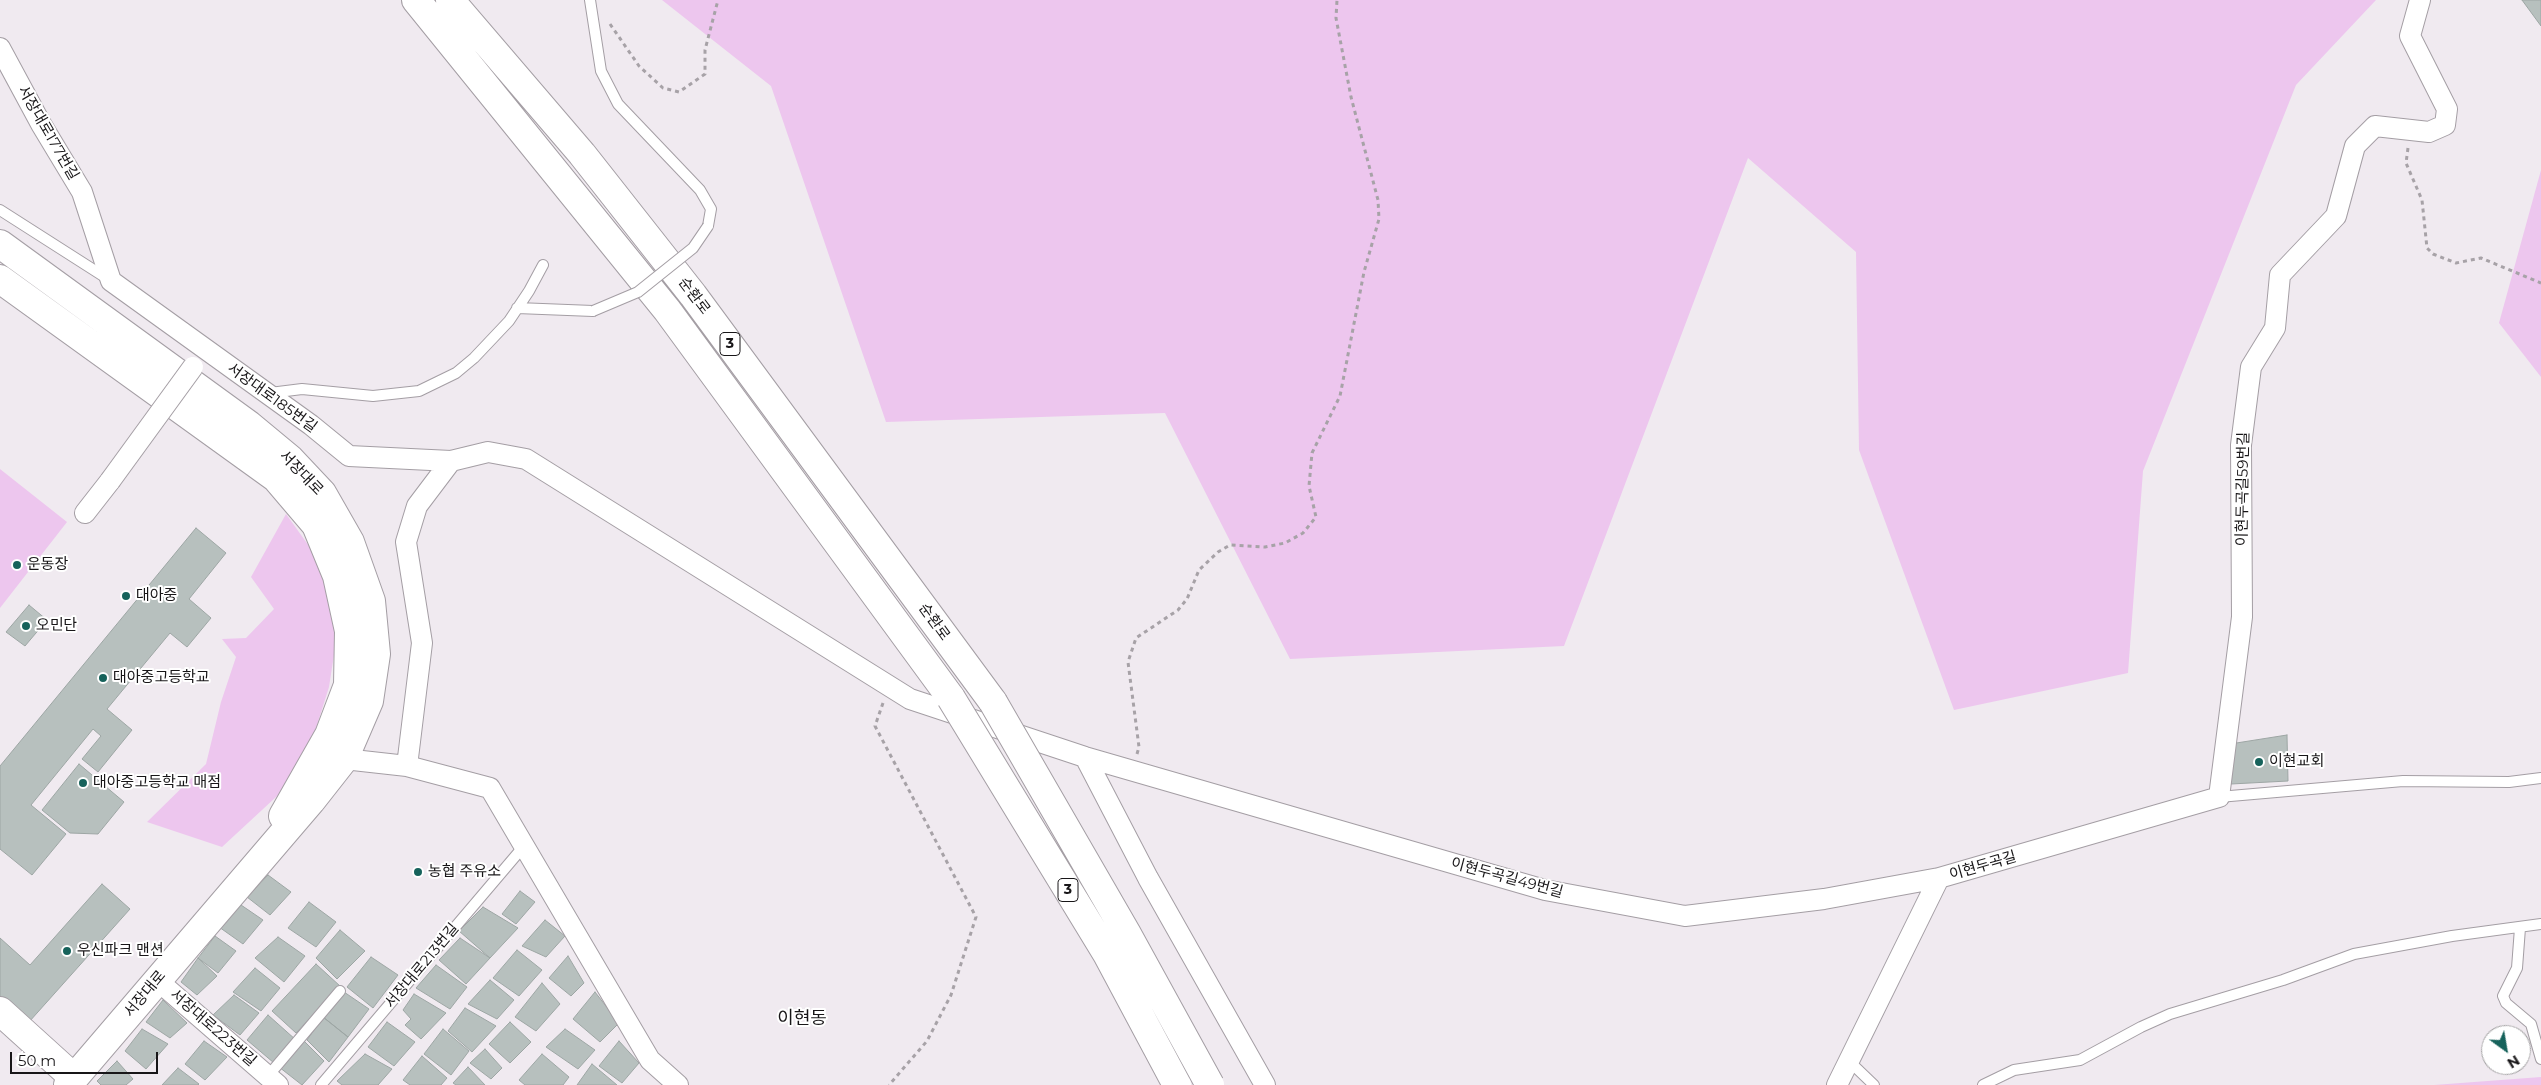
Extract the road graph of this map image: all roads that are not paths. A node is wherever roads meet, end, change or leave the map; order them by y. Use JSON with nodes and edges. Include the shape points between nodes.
{"nodes":[{"id":1,"x":416,"y":0,"type":"edge"},
{"id":2,"x":450,"y":0,"type":"edge"},
{"id":3,"x":590,"y":0,"type":"edge"},
{"id":4,"x":2420,"y":0,"type":"edge"},
{"id":5,"x":0,"y":48,"type":"edge"},
{"id":6,"x":0,"y":210,"type":"edge"},
{"id":7,"x":0,"y":244,"type":"edge"},
{"id":8,"x":543,"y":265,"type":"dead end"},
{"id":9,"x":0,"y":279,"type":"edge"},
{"id":10,"x":112,"y":281,"type":"junction"},
{"id":11,"x":517,"y":308,"type":"junction"},
{"id":12,"x":204,"y":349,"type":"junction"},
{"id":13,"x":266,"y":393,"type":"junction"},
{"id":14,"x":451,"y":461,"type":"junction"},
{"id":15,"x":85,"y":513,"type":"dead end"},
{"id":16,"x":889,"y":686,"type":"joint"},
{"id":17,"x":1085,"y":757,"type":"junction"},
{"id":18,"x":344,"y":759,"type":"junction"},
{"id":19,"x":407,"y":766,"type":"junction"},
{"id":20,"x":2541,"y":778,"type":"edge"},
{"id":21,"x":2220,"y":797,"type":"junction"},
{"id":22,"x":524,"y":846,"type":"junction"},
{"id":23,"x":262,"y":858,"type":"junction"},
{"id":24,"x":1939,"y":878,"type":"junction"},
{"id":25,"x":2541,"y":924,"type":"edge"},
{"id":26,"x":2520,"y":928,"type":"junction"},
{"id":27,"x":157,"y":980,"type":"junction"},
{"id":28,"x":340,"y":991,"type":"dead end"},
{"id":29,"x":0,"y":1010,"type":"edge"},
{"id":30,"x":2541,"y":1059,"type":"edge"},
{"id":31,"x":1849,"y":1061,"type":"junction"},
{"id":32,"x":273,"y":1080,"type":"edge"},
{"id":33,"x":71,"y":1081,"type":"edge"},
{"id":34,"x":320,"y":1085,"type":"edge"},
{"id":35,"x":678,"y":1085,"type":"edge"},
{"id":36,"x":1177,"y":1085,"type":"edge"},
{"id":37,"x":1210,"y":1085,"type":"edge"},
{"id":38,"x":1265,"y":1085,"type":"edge"},
{"id":39,"x":1837,"y":1085,"type":"edge"},
{"id":40,"x":1874,"y":1085,"type":"edge"},
{"id":41,"x":1983,"y":1085,"type":"edge"}],
"edges":[{"from":1,"to":36,"type":"main road","name":"순환로","number":"3","bridge":true,"via":[[667,310],[951,698],[1107,954]]},
{"from":2,"to":37,"type":"main road","name":"순환로","number":"3","bridge":true,"via":[[582,154],[693,295],[993,702]]},
{"from":3,"to":11,"type":"lane","bridge":true,"via":[[601,71],[618,104],[700,190],[711,209],[708,226],[693,248],[638,292],[593,311]]},
{"from":4,"to":21,"type":"street","name":"이현두곡길59번길","via":[[2410,36],[2447,110],[2445,125],[2428,132],[2375,126],[2355,146],[2336,216],[2280,275],[2275,328],[2251,367],[2241,445],[2242,617]]},
{"from":5,"to":10,"type":"street","name":"서장대로177번길","via":[[40,124],[82,192]]},
{"from":6,"to":10,"type":"lane","name":"서장대로185번길"},
{"from":7,"to":18,"type":"main road","name":"서장대로","via":[[248,425],[290,459],[322,493],[350,542],[370,601],[376,654],[368,701]]},
{"from":8,"to":11,"type":"lane"},
{"from":9,"to":23,"type":"main road","name":"서장대로","via":[[276,478],[316,525],[337,576],[349,632],[348,685],[329,735]]},
{"from":10,"to":12,"type":"street","name":"서장대로185번길"},
{"from":11,"to":13,"type":"lane","via":[[474,358],[456,373],[419,391],[373,396],[302,389]]},
{"from":12,"to":13,"type":"street","name":"서장대로185번길"},
{"from":12,"to":15,"type":"street","bridge":true},
{"from":13,"to":14,"type":"street","name":"서장대로185번길","via":[[349,456]]},
{"from":14,"to":16,"type":"street","name":"서장대로185번길","via":[[488,452],[526,459]]},
{"from":14,"to":19,"type":"street","via":[[417,506],[406,542],[422,643]]},
{"from":16,"to":17,"type":"street","name":"이현두곡길49번길","via":[[910,699]]},
{"from":17,"to":24,"type":"street","name":"이현두곡길49번길","via":[[1545,890],[1685,916],[1824,898]]},
{"from":17,"to":38,"type":"street","via":[[1148,878]]},
{"from":18,"to":19,"type":"street"},
{"from":18,"to":23,"type":"main road","name":"서장대로"},
{"from":19,"to":22,"type":"street","via":[[490,788]]},
{"from":20,"to":21,"type":"lane","via":[[2509,782],[2403,781]]},
{"from":21,"to":24,"type":"street","name":"이현두곡길"},
{"from":22,"to":34,"type":"lane","name":"서장대로213번길"},
{"from":22,"to":35,"type":"street","via":[[650,1060]]},
{"from":23,"to":27,"type":"main road","name":"서장대로"},
{"from":24,"to":31,"type":"street","name":"이현두곡길"},
{"from":25,"to":26,"type":"lane"},
{"from":26,"to":30,"type":"lane","via":[[2517,968],[2503,996],[2506,1003],[2531,1024]]},
{"from":26,"to":41,"type":"lane","via":[[2452,936],[2354,954],[2283,980],[2170,1014],[2080,1060],[2014,1070]]},
{"from":27,"to":32,"type":"street","name":"서장대로223번길"},
{"from":27,"to":33,"type":"main road","name":"서장대로"},
{"from":28,"to":32,"type":"lane","name":"서장대로223번길"},
{"from":29,"to":33,"type":"main road"},
{"from":31,"to":39,"type":"street","name":"이현두곡길"},
{"from":31,"to":40,"type":"lane"}]}
